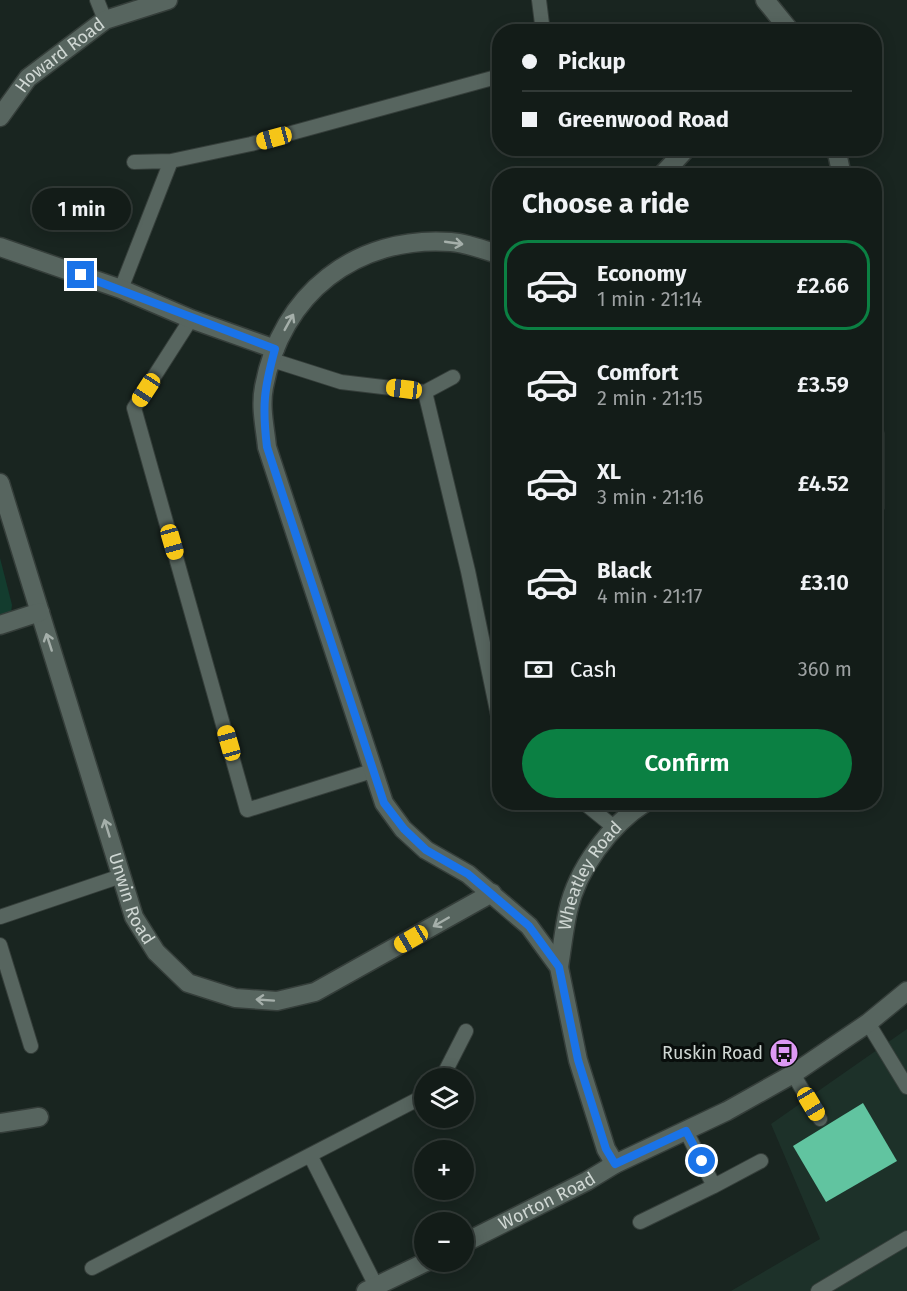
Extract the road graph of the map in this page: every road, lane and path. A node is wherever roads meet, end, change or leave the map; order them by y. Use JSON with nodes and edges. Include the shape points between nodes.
{"nodes":[{"id":1,"x":97,"y":0,"type":"edge"},
{"id":2,"x":168,"y":0,"type":"edge"},
{"id":3,"x":539,"y":0,"type":"edge"},
{"id":4,"x":765,"y":0,"type":"edge"},
{"id":5,"x":105,"y":20,"type":"junction"},
{"id":6,"x":542,"y":24,"type":"edge"},
{"id":7,"x":784,"y":24,"type":"edge"},
{"id":8,"x":492,"y":77,"type":"edge"},
{"id":9,"x":0,"y":117,"type":"edge"},
{"id":10,"x":679,"y":156,"type":"edge"},
{"id":11,"x":171,"y":161,"type":"junction"},
{"id":12,"x":134,"y":162,"type":"dead end"},
{"id":13,"x":668,"y":168,"type":"edge"},
{"id":14,"x":0,"y":247,"type":"edge"},
{"id":15,"x":492,"y":253,"type":"edge"},
{"id":16,"x":121,"y":289,"type":"junction"},
{"id":17,"x":191,"y":319,"type":"junction"},
{"id":18,"x":274,"y":354,"type":"junction"},
{"id":19,"x":453,"y":377,"type":"dead end"},
{"id":20,"x":425,"y":392,"type":"junction"},
{"id":21,"x":0,"y":483,"type":"edge"},
{"id":22,"x":40,"y":612,"type":"junction"},
{"id":23,"x":0,"y":625,"type":"edge"},
{"id":24,"x":492,"y":686,"type":"edge"},
{"id":25,"x":372,"y":771,"type":"junction"},
{"id":26,"x":593,"y":810,"type":"edge"},
{"id":27,"x":634,"y":810,"type":"edge"},
{"id":28,"x":615,"y":828,"type":"junction"},
{"id":29,"x":121,"y":876,"type":"junction"},
{"id":30,"x":492,"y":893,"type":"junction"},
{"id":31,"x":0,"y":917,"type":"edge"},
{"id":32,"x":0,"y":945,"type":"edge"},
{"id":33,"x":559,"y":967,"type":"junction"},
{"id":34,"x":907,"y":991,"type":"edge"},
{"id":35,"x":868,"y":1023,"type":"junction"},
{"id":36,"x":466,"y":1031,"type":"dead end"},
{"id":37,"x":31,"y":1046,"type":"dead end"},
{"id":38,"x":446,"y":1068,"type":"edge"},
{"id":39,"x":793,"y":1074,"type":"junction"},
{"id":40,"x":907,"y":1087,"type":"edge"},
{"id":41,"x":414,"y":1101,"type":"edge"},
{"id":42,"x":39,"y":1117,"type":"dead end"},
{"id":43,"x":820,"y":1119,"type":"dead end"},
{"id":44,"x":0,"y":1123,"type":"edge"},
{"id":45,"x":686,"y":1131,"type":"junction"},
{"id":46,"x":310,"y":1155,"type":"junction"},
{"id":47,"x":761,"y":1161,"type":"dead end"},
{"id":48,"x":615,"y":1164,"type":"junction"},
{"id":49,"x":714,"y":1186,"type":"junction"},
{"id":50,"x":640,"y":1222,"type":"dead end"},
{"id":51,"x":474,"y":1238,"type":"edge"},
{"id":52,"x":907,"y":1238,"type":"edge"},
{"id":53,"x":414,"y":1268,"type":"edge"},
{"id":54,"x":92,"y":1269,"type":"dead end"},
{"id":55,"x":371,"y":1288,"type":"edge"},
{"id":56,"x":818,"y":1291,"type":"edge"}],
"edges":[{"from":1,"to":5,"type":"lane"},
{"from":2,"to":5,"type":"street","name":"Howard Road"},
{"from":3,"to":6,"type":"lane"},
{"from":4,"to":7,"type":"street"},
{"from":5,"to":9,"type":"street","name":"Howard Road","via":[[28,78]]},
{"from":8,"to":11,"type":"lane","via":[[251,144]]},
{"from":10,"to":13,"type":"street"},
{"from":11,"to":12,"type":"lane"},
{"from":11,"to":16,"type":"lane"},
{"from":14,"to":16,"type":"street"},
{"from":18,"to":15,"type":"street","one_way":true,"via":[[292,316],[309,292],[339,267],[375,249],[416,242],[453,242]]},
{"from":16,"to":17,"type":"street"},
{"from":17,"to":18,"type":"street"},
{"from":17,"to":25,"type":"lane","via":[[134,408],[248,810]]},
{"from":18,"to":20,"type":"lane","via":[[341,382]]},
{"from":18,"to":25,"type":"street","via":[[264,388],[267,447]]},
{"from":19,"to":20,"type":"lane"},
{"from":20,"to":24,"type":"lane"},
{"from":21,"to":22,"type":"street","name":"Unwin Road"},
{"from":22,"to":23,"type":"street"},
{"from":29,"to":22,"type":"street","name":"Unwin Road","one_way":true},
{"from":25,"to":30,"type":"street","via":[[384,803],[404,829],[426,850]]},
{"from":26,"to":28,"type":"lane"},
{"from":27,"to":28,"type":"street","name":"Wheatley Road"},
{"from":28,"to":33,"type":"street","name":"Wheatley Road","via":[[584,868],[568,909]]},
{"from":30,"to":29,"type":"street","name":"Unwin Road","one_way":true,"via":[[315,992],[277,1001],[235,998],[188,983],[156,952],[134,917]]},
{"from":29,"to":31,"type":"lane"},
{"from":30,"to":33,"type":"street","via":[[529,926]]},
{"from":32,"to":37,"type":"lane"},
{"from":33,"to":48,"type":"street","via":[[578,1060],[606,1149]]},
{"from":34,"to":35,"type":"street","name":"Worton Road"},
{"from":35,"to":39,"type":"street","name":"Worton Road"},
{"from":35,"to":40,"type":"lane"},
{"from":36,"to":38,"type":"lane"},
{"from":39,"to":43,"type":"lane"},
{"from":39,"to":45,"type":"street","name":"Worton Road"},
{"from":41,"to":46,"type":"lane"},
{"from":42,"to":44,"type":"street"},
{"from":45,"to":48,"type":"street","name":"Worton Road"},
{"from":45,"to":49,"type":"lane"},
{"from":46,"to":54,"type":"lane"},
{"from":46,"to":55,"type":"lane"},
{"from":47,"to":49,"type":"lane"},
{"from":48,"to":51,"type":"street","name":"Worton Road"},
{"from":49,"to":50,"type":"lane"},
{"from":52,"to":56,"type":"lane"},
{"from":53,"to":55,"type":"street"}]}
